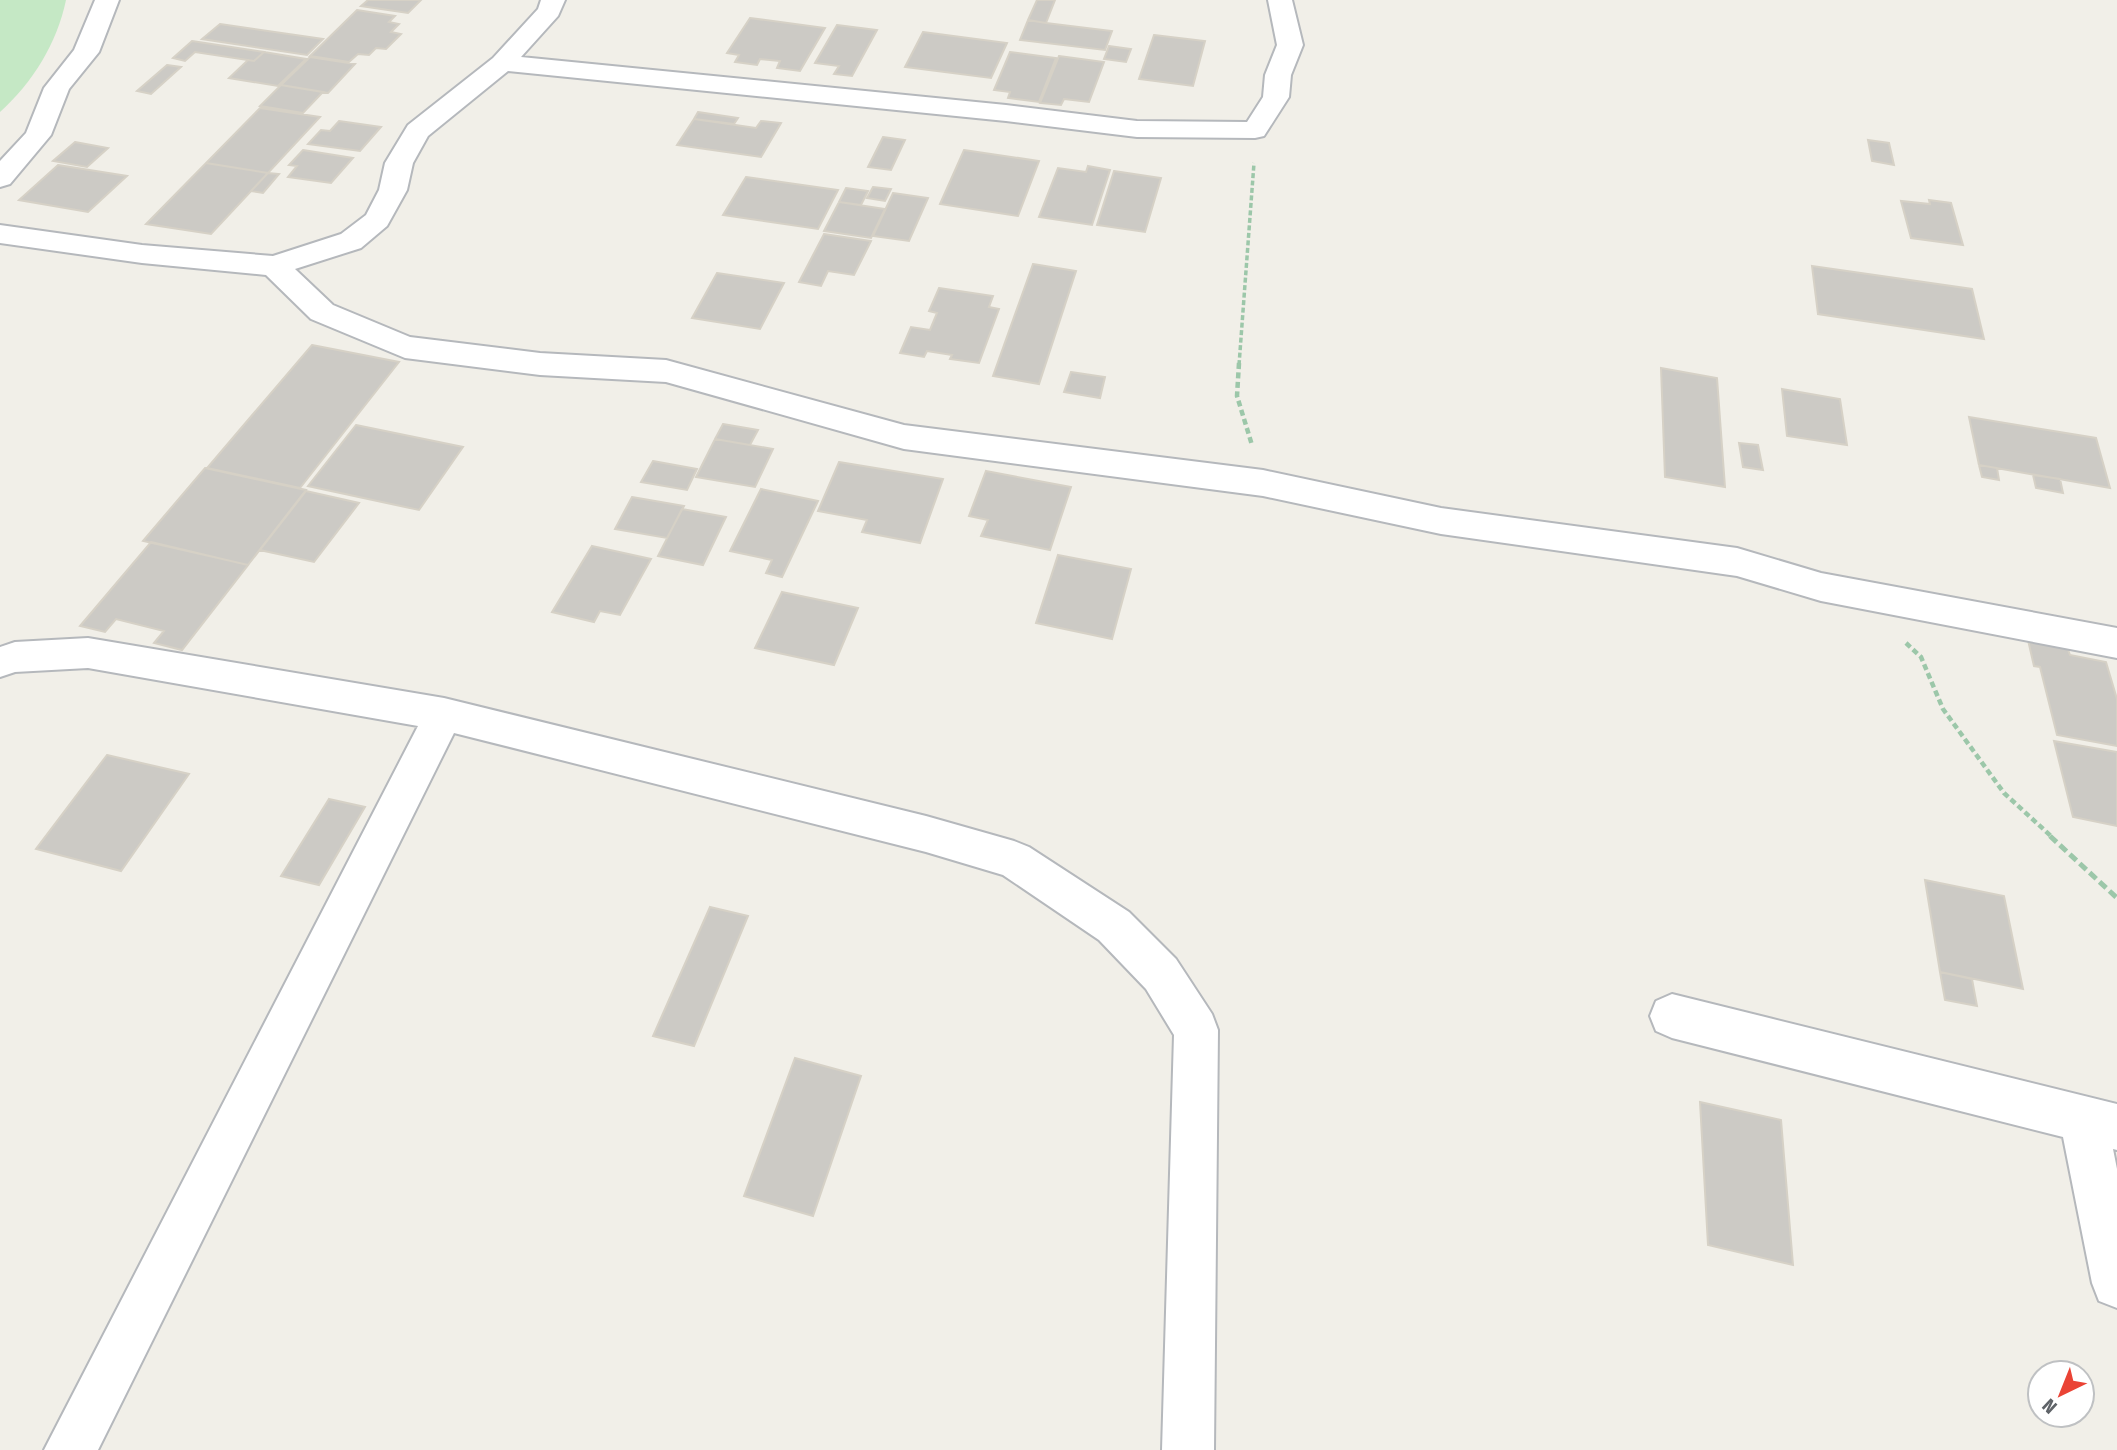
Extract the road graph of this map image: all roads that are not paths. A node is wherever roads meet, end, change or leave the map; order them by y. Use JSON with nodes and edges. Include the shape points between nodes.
{"nodes":[{"id":1,"x":107,"y":0,"type":"edge"},
{"id":2,"x":552,"y":0,"type":"edge"},
{"id":3,"x":1280,"y":0,"type":"edge"},
{"id":4,"x":502,"y":63,"type":"junction"},
{"id":5,"x":0,"y":178,"type":"edge"},
{"id":6,"x":0,"y":234,"type":"edge"},
{"id":7,"x":274,"y":267,"type":"junction"},
{"id":8,"x":2117,"y":643,"type":"edge"},
{"id":9,"x":0,"y":662,"type":"edge"},
{"id":10,"x":444,"y":713,"type":"junction"},
{"id":11,"x":1672,"y":1016,"type":"dead end"},
{"id":12,"x":2100,"y":1123,"type":"edge"},
{"id":13,"x":2117,"y":1283,"type":"edge"},
{"id":14,"x":70,"y":1450,"type":"edge"},
{"id":15,"x":1188,"y":1450,"type":"edge"}],
"edges":[{"from":1,"to":5,"type":"street","via":[[86,52],[57,88],[38,135]]},
{"from":2,"to":4,"type":"street","via":[[548,11]]},
{"from":3,"to":4,"type":"street","via":[[1290,45],[1278,75],[1276,97],[1255,130],[1137,130]]},
{"from":4,"to":7,"type":"street","via":[[418,131],[399,163],[393,190],[377,219],[351,241]]},
{"from":6,"to":7,"type":"street"},
{"from":7,"to":8,"type":"street","via":[[323,312],[405,348],[540,364],[666,371],[904,437],[1264,483],[1441,521],[1737,562],[1821,587]]},
{"from":9,"to":10,"type":"street","via":[[88,653]]},
{"from":10,"to":14,"type":"street"},
{"from":10,"to":15,"type":"street","via":[[1014,860],[1114,926],[1161,974],[1196,1030]]},
{"from":11,"to":12,"type":"street"},
{"from":12,"to":13,"type":"street"}]}
